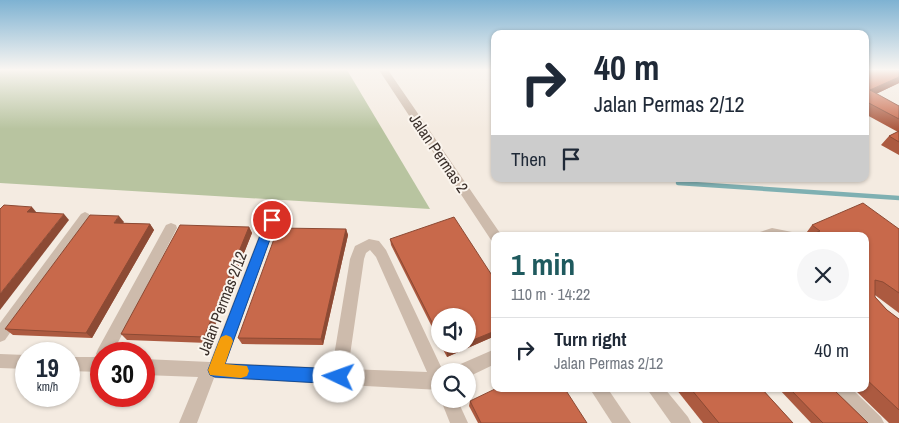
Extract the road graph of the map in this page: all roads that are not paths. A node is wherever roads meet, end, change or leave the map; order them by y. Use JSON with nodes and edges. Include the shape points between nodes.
{"nodes":[{"id":1,"x":396,"y":90,"type":"edge"},
{"id":2,"x":85,"y":217,"type":"dead end"},
{"id":3,"x":272,"y":220,"type":"dead end"},
{"id":4,"x":171,"y":228,"type":"dead end"},
{"id":5,"x":493,"y":232,"type":"edge"},
{"id":6,"x":0,"y":334,"type":"edge"},
{"id":7,"x":111,"y":342,"type":"edge"},
{"id":8,"x":491,"y":358,"type":"edge"},
{"id":9,"x":0,"y":361,"type":"edge"},
{"id":10,"x":15,"y":362,"type":"edge"},
{"id":11,"x":432,"y":363,"type":"edge"},
{"id":12,"x":476,"y":365,"type":"edge"},
{"id":13,"x":155,"y":367,"type":"edge"},
{"id":14,"x":212,"y":370,"type":"junction"},
{"id":15,"x":339,"y":377,"type":"junction"},
{"id":16,"x":431,"y":381,"type":"edge"},
{"id":17,"x":600,"y":392,"type":"edge"},
{"id":18,"x":657,"y":392,"type":"edge"},
{"id":19,"x":843,"y":392,"type":"edge"},
{"id":20,"x":452,"y":408,"type":"edge"},
{"id":21,"x":188,"y":423,"type":"edge"},
{"id":22,"x":459,"y":423,"type":"edge"},
{"id":23,"x":622,"y":423,"type":"edge"},
{"id":24,"x":682,"y":423,"type":"edge"},
{"id":25,"x":875,"y":423,"type":"edge"}],
"edges":[{"from":1,"to":5,"type":"street","name":"Jalan Permas 2"},
{"from":2,"to":6,"type":"street"},
{"from":3,"to":14,"type":"street","name":"Jalan Permas 2/12"},
{"from":4,"to":7,"type":"street"},
{"from":8,"to":12,"type":"street"},
{"from":9,"to":10,"type":"street"},
{"from":11,"to":15,"type":"street","via":[[381,254],[374,245],[368,244],[360,250],[357,259]]},
{"from":13,"to":14,"type":"street"},
{"from":14,"to":15,"type":"street"},
{"from":14,"to":21,"type":"street","name":"Jalan Permas 2/12"},
{"from":15,"to":16,"type":"street"},
{"from":17,"to":23,"type":"street"},
{"from":18,"to":24,"type":"street"},
{"from":19,"to":25,"type":"street"},
{"from":20,"to":22,"type":"street"}]}
